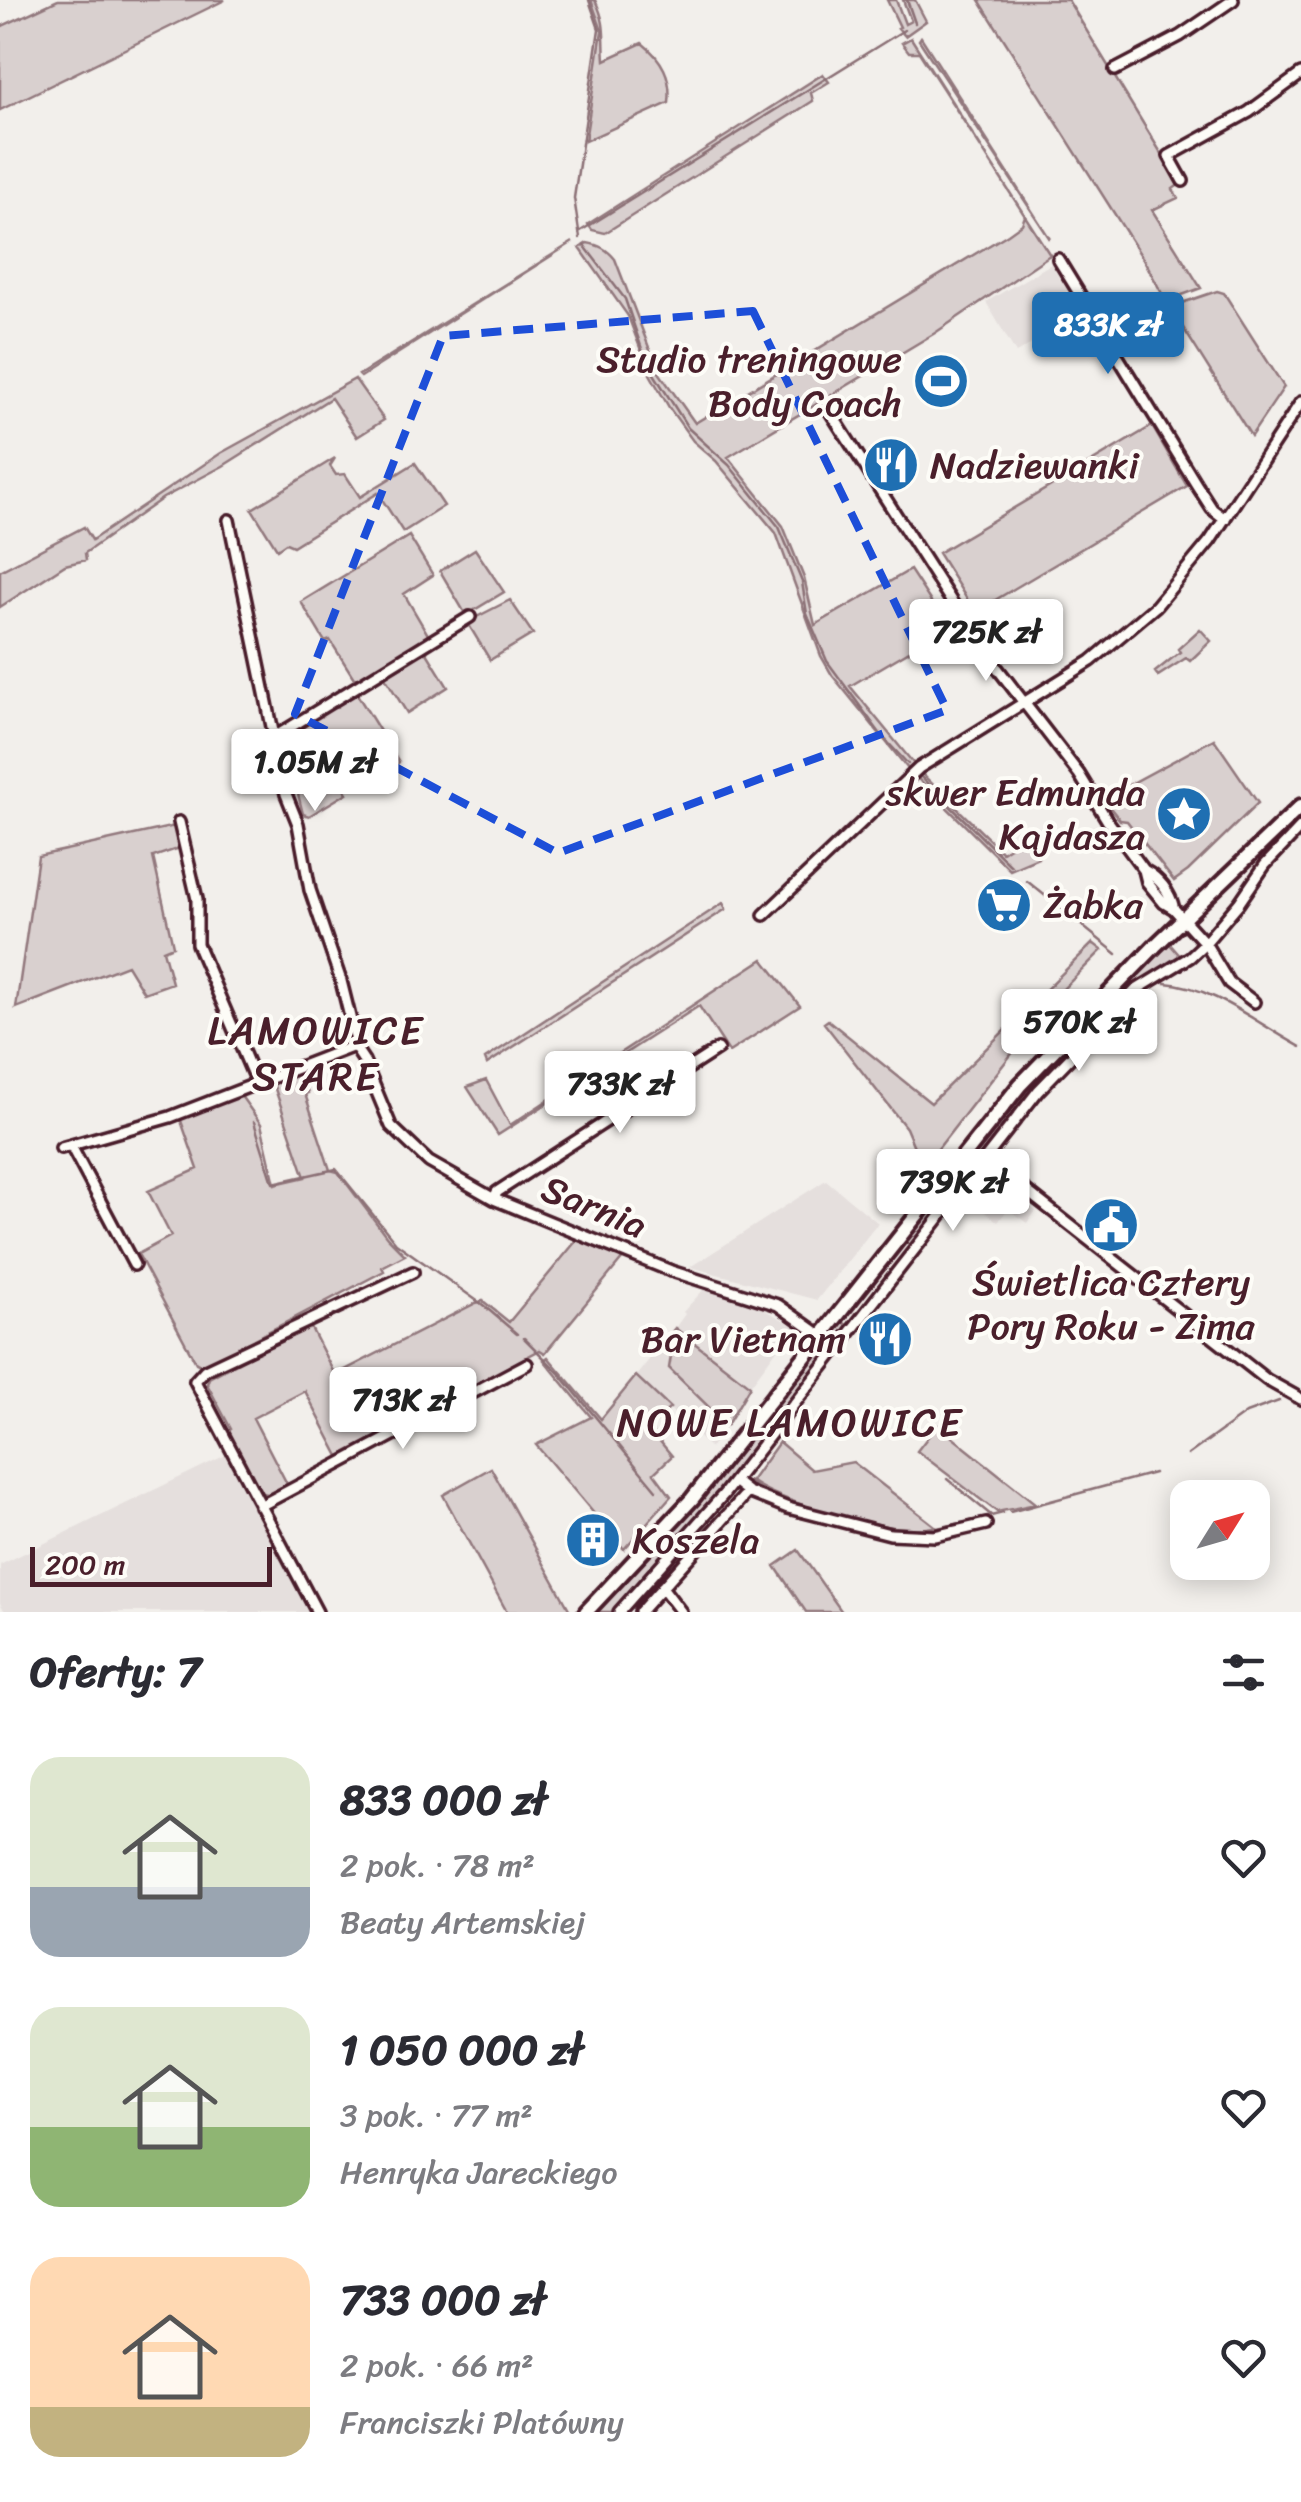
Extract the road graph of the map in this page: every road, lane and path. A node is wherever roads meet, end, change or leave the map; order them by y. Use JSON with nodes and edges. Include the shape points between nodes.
{"nodes":[{"id":1,"x":1233,"y":0,"type":"edge"},
{"id":2,"x":1115,"y":70,"type":"dead end"},
{"id":3,"x":1301,"y":74,"type":"edge"},
{"id":4,"x":1183,"y":181,"type":"dead end"},
{"id":5,"x":1058,"y":259,"type":"dead end"},
{"id":6,"x":1301,"y":402,"type":"edge"},
{"id":7,"x":827,"y":407,"type":"dead end"},
{"id":8,"x":1225,"y":519,"type":"junction"},
{"id":9,"x":229,"y":520,"type":"dead end"},
{"id":10,"x":470,"y":617,"type":"dead end"},
{"id":11,"x":1024,"y":702,"type":"junction"},
{"id":12,"x":276,"y":736,"type":"junction"},
{"id":13,"x":1301,"y":806,"type":"edge"},
{"id":14,"x":180,"y":822,"type":"dead end"},
{"id":15,"x":1301,"y":826,"type":"edge"},
{"id":16,"x":1178,"y":914,"type":"junction"},
{"id":17,"x":764,"y":916,"type":"dead end"},
{"id":18,"x":1205,"y":943,"type":"junction"},
{"id":19,"x":1254,"y":1002,"type":"dead end"},
{"id":20,"x":354,"y":1046,"type":"junction"},
{"id":21,"x":718,"y":1049,"type":"dead end"},
{"id":22,"x":258,"y":1084,"type":"junction"},
{"id":23,"x":986,"y":1159,"type":"junction"},
{"id":24,"x":494,"y":1198,"type":"junction"},
{"id":25,"x":134,"y":1265,"type":"dead end"},
{"id":26,"x":413,"y":1272,"type":"dead end"},
{"id":27,"x":823,"y":1337,"type":"junction"},
{"id":28,"x":527,"y":1364,"type":"dead end"},
{"id":29,"x":1301,"y":1399,"type":"edge"},
{"id":30,"x":734,"y":1481,"type":"junction"},
{"id":31,"x":748,"y":1492,"type":"junction"},
{"id":32,"x":260,"y":1506,"type":"junction"},
{"id":33,"x":986,"y":1524,"type":"dead end"},
{"id":34,"x":662,"y":1588,"type":"junction"},
{"id":35,"x":317,"y":1612,"type":"edge"},
{"id":36,"x":586,"y":1612,"type":"edge"},
{"id":37,"x":619,"y":1612,"type":"edge"},
{"id":38,"x":640,"y":1612,"type":"edge"},
{"id":39,"x":681,"y":1612,"type":"edge"}],
"edges":[{"from":1,"to":2,"type":"street"},
{"from":3,"to":4,"type":"street","via":[[1169,156]]},
{"from":5,"to":8,"type":"street","via":[[1204,497]]},
{"from":6,"to":8,"type":"street"},
{"from":7,"to":11,"type":"street","via":[[978,643]]},
{"from":8,"to":11,"type":"street","via":[[1181,579],[1132,628]]},
{"from":9,"to":12,"type":"street","name":"Sarnia"},
{"from":10,"to":12,"type":"street"},
{"from":11,"to":16,"type":"street"},
{"from":11,"to":17,"type":"street","via":[[919,768]]},
{"from":12,"to":20,"type":"street","name":"Sarnia"},
{"from":13,"to":16,"type":"main road"},
{"from":14,"to":22,"type":"street","via":[[197,899],[197,944]]},
{"from":15,"to":18,"type":"street"},
{"from":16,"to":18,"type":"street"},
{"from":16,"to":27,"type":"main road","via":[[1020,1085]]},
{"from":18,"to":19,"type":"street","via":[[1229,983]]},
{"from":18,"to":23,"type":"street","via":[[1124,1000],[1045,1082]]},
{"from":20,"to":22,"type":"street"},
{"from":20,"to":24,"type":"street","name":"Sarnia","via":[[396,1133],[429,1162]]},
{"from":21,"to":24,"type":"street"},
{"from":22,"to":25,"type":"street","via":[[66,1147]]},
{"from":23,"to":29,"type":"street","via":[[1266,1380]]},
{"from":23,"to":30,"type":"street"},
{"from":24,"to":27,"type":"street","name":"Sarnia","via":[[671,1271],[778,1304]]},
{"from":26,"to":32,"type":"street","via":[[205,1370],[195,1381]]},
{"from":27,"to":36,"type":"main road","via":[[685,1507]]},
{"from":28,"to":32,"type":"street"},
{"from":30,"to":31,"type":"street"},
{"from":30,"to":37,"type":"street"},
{"from":31,"to":33,"type":"street","via":[[890,1534],[935,1536]]},
{"from":31,"to":34,"type":"street"},
{"from":32,"to":35,"type":"street"},
{"from":34,"to":38,"type":"street"},
{"from":34,"to":39,"type":"street"}]}
